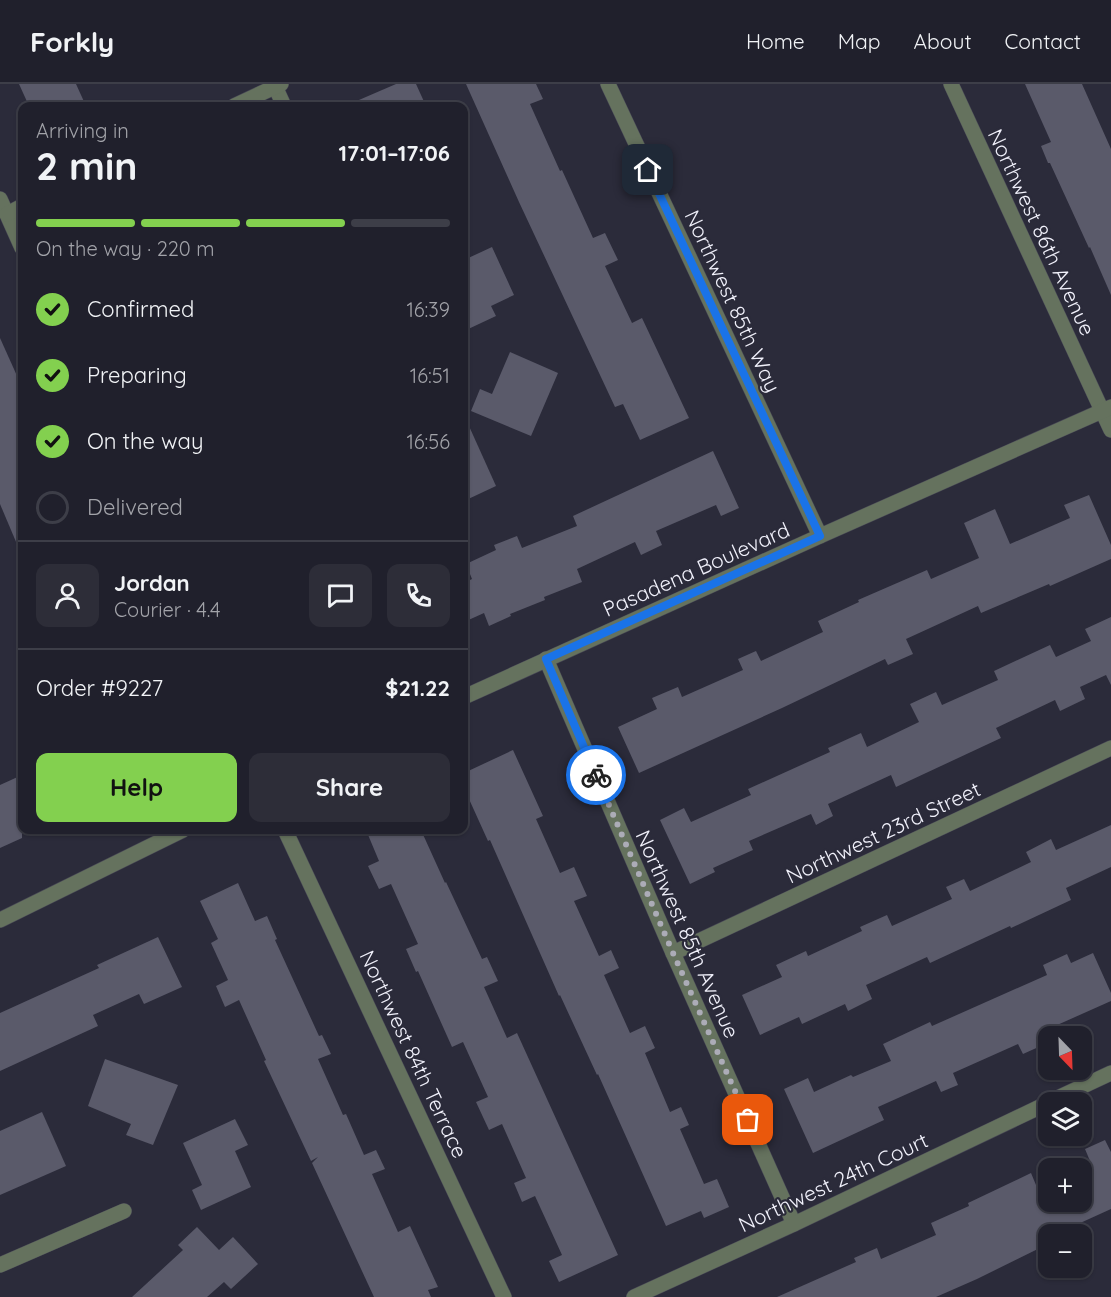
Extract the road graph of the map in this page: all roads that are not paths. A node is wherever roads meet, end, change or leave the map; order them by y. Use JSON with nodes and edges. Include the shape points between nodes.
{"nodes":[{"id":1,"x":608,"y":84,"type":"edge"},
{"id":2,"x":951,"y":84,"type":"edge"},
{"id":3,"x":277,"y":85,"type":"edge"},
{"id":4,"x":242,"y":102,"type":"edge"},
{"id":5,"x":283,"y":102,"type":"edge"},
{"id":6,"x":0,"y":199,"type":"edge"},
{"id":7,"x":18,"y":208,"type":"edge"},
{"id":8,"x":7,"y":214,"type":"junction"},
{"id":9,"x":18,"y":239,"type":"edge"},
{"id":10,"x":1107,"y":409,"type":"edge"},
{"id":11,"x":1111,"y":430,"type":"edge"},
{"id":12,"x":820,"y":536,"type":"junction"},
{"id":13,"x":546,"y":659,"type":"junction"},
{"id":14,"x":468,"y":695,"type":"edge"},
{"id":15,"x":1111,"y":748,"type":"edge"},
{"id":16,"x":175,"y":834,"type":"edge"},
{"id":17,"x":287,"y":834,"type":"edge"},
{"id":18,"x":0,"y":920,"type":"edge"},
{"id":19,"x":673,"y":953,"type":"junction"},
{"id":20,"x":1111,"y":1073,"type":"edge"},
{"id":21,"x":1072,"y":1092,"type":"edge"},
{"id":22,"x":1038,"y":1108,"type":"edge"},
{"id":23,"x":124,"y":1211,"type":"dead end"},
{"id":24,"x":794,"y":1224,"type":"junction"},
{"id":25,"x":0,"y":1265,"type":"edge"},
{"id":26,"x":504,"y":1297,"type":"edge"},
{"id":27,"x":634,"y":1297,"type":"edge"}],
"edges":[{"from":1,"to":12,"type":"street","name":"Northwest 85th Way"},
{"from":2,"to":10,"type":"street","name":"Northwest 86th Avenue"},
{"from":3,"to":4,"type":"street"},
{"from":3,"to":5,"type":"street"},
{"from":6,"to":8,"type":"street"},
{"from":7,"to":8,"type":"street"},
{"from":8,"to":9,"type":"street"},
{"from":10,"to":11,"type":"street","name":"Northwest 86th Avenue"},
{"from":10,"to":12,"type":"street","name":"Pasadena Boulevard"},
{"from":12,"to":13,"type":"street","name":"Pasadena Boulevard"},
{"from":13,"to":14,"type":"street","name":"Pasadena Boulevard"},
{"from":13,"to":19,"type":"street","name":"Northwest 85th Avenue"},
{"from":15,"to":19,"type":"street","name":"Northwest 23rd Street"},
{"from":16,"to":18,"type":"street"},
{"from":17,"to":26,"type":"street","name":"Northwest 84th Terrace"},
{"from":19,"to":24,"type":"street","name":"Northwest 85th Avenue"},
{"from":20,"to":21,"type":"street","name":"Northwest 24th Court"},
{"from":22,"to":24,"type":"street","name":"Northwest 24th Court"},
{"from":23,"to":25,"type":"street"},
{"from":24,"to":27,"type":"street","name":"Northwest 24th Court"}]}
